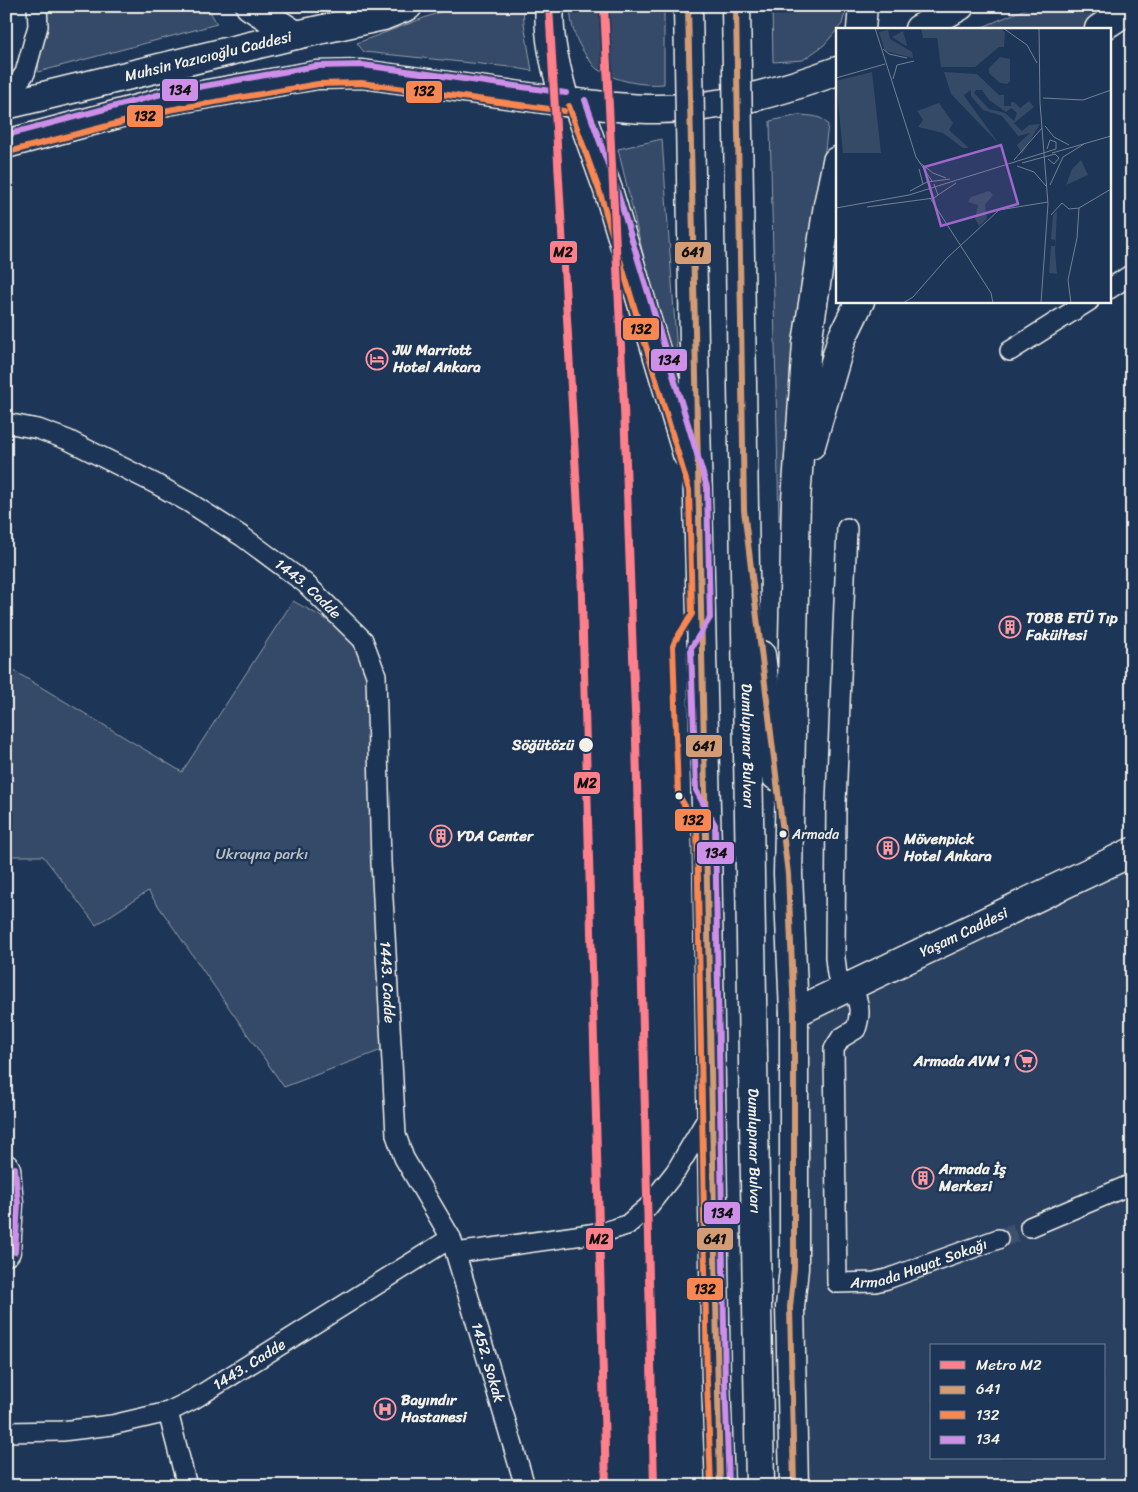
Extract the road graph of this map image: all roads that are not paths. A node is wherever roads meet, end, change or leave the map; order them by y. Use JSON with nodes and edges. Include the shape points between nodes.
{"nodes":[{"id":1,"x":37,"y":6,"type":"edge"},
{"id":2,"x":250,"y":6,"type":"edge"},
{"id":3,"x":408,"y":6,"type":"edge"},
{"id":4,"x":550,"y":6,"type":"edge"},
{"id":5,"x":688,"y":6,"type":"edge"},
{"id":6,"x":736,"y":6,"type":"edge"},
{"id":7,"x":863,"y":6,"type":"edge"},
{"id":8,"x":960,"y":6,"type":"edge"},
{"id":9,"x":1132,"y":7,"type":"edge"},
{"id":10,"x":361,"y":13,"type":"edge"},
{"id":11,"x":861,"y":28,"type":"edge"},
{"id":12,"x":921,"y":28,"type":"edge"},
{"id":13,"x":1100,"y":28,"type":"edge"},
{"id":14,"x":296,"y":35,"type":"junction"},
{"id":15,"x":836,"y":70,"type":"edge"},
{"id":16,"x":6,"y":98,"type":"edge"},
{"id":17,"x":571,"y":102,"type":"junction"},
{"id":18,"x":6,"y":104,"type":"edge"},
{"id":19,"x":6,"y":144,"type":"edge"},
{"id":20,"x":836,"y":166,"type":"edge"},
{"id":21,"x":1132,"y":274,"type":"edge"},
{"id":22,"x":1110,"y":288,"type":"edge"},
{"id":23,"x":860,"y":302,"type":"edge"},
{"id":24,"x":1087,"y":302,"type":"edge"},
{"id":25,"x":1010,"y":351,"type":"dead end"},
{"id":26,"x":6,"y":423,"type":"edge"},
{"id":27,"x":698,"y":489,"type":"junction"},
{"id":28,"x":796,"y":500,"type":"junction"},
{"id":29,"x":744,"y":510,"type":"junction"},
{"id":30,"x":847,"y":528,"type":"dead end"},
{"id":31,"x":1132,"y":852,"type":"edge"},
{"id":32,"x":788,"y":874,"type":"junction"},
{"id":33,"x":849,"y":987,"type":"junction"},
{"id":34,"x":794,"y":1013,"type":"junction"},
{"id":35,"x":711,"y":1112,"type":"junction"},
{"id":36,"x":6,"y":1169,"type":"edge"},
{"id":37,"x":1132,"y":1184,"type":"edge"},
{"id":38,"x":1030,"y":1227,"type":"tunnel mouth"},
{"id":39,"x":998,"y":1239,"type":"tunnel mouth"},
{"id":40,"x":453,"y":1245,"type":"junction"},
{"id":41,"x":6,"y":1251,"type":"edge"},
{"id":42,"x":790,"y":1307,"type":"junction"},
{"id":43,"x":168,"y":1412,"type":"junction"},
{"id":44,"x":6,"y":1432,"type":"edge"},
{"id":45,"x":187,"y":1486,"type":"edge"},
{"id":46,"x":525,"y":1486,"type":"edge"},
{"id":47,"x":720,"y":1486,"type":"edge"},
{"id":48,"x":760,"y":1486,"type":"edge"},
{"id":49,"x":794,"y":1486,"type":"edge"},
{"id":50,"x":808,"y":1486,"type":"edge"}],
"edges":[{"from":1,"to":16,"type":"street","via":[[38,26],[25,73]]},
{"from":2,"to":14,"type":"main road"},
{"from":3,"to":10,"type":"main road","name":"Muhsin Yazıcıoğlu Caddesi","via":[[383,16]]},
{"from":4,"to":17,"type":"main road","via":[[548,21],[552,47]]},
{"from":5,"to":27,"type":"main road","bridge":true},
{"from":6,"to":29,"type":"main road","name":"Dumlupınar Bulvarı","bridge":true},
{"from":7,"to":11,"type":"main road"},
{"from":8,"to":12,"type":"main road"},
{"from":9,"to":13,"type":"main road"},
{"from":10,"to":14,"type":"main road","name":"Muhsin Yazıcıoğlu Caddesi"},
{"from":14,"to":18,"type":"main road","name":"Muhsin Yazıcıoğlu Caddesi"},
{"from":15,"to":17,"type":"main road","via":[[768,95],[718,105],[652,109]]},
{"from":17,"to":19,"type":"main road","via":[[362,74],[317,75],[167,101]]},
{"from":17,"to":27,"type":"main road","via":[[608,190]]},
{"from":20,"to":28,"type":"main road","via":[[807,343]]},
{"from":21,"to":22,"type":"street"},
{"from":23,"to":28,"type":"main road","via":[[842,338]]},
{"from":24,"to":25,"type":"street"},
{"from":26,"to":40,"type":"street","name":"1443. Cadde","via":[[38,429],[68,440],[190,503],[305,583],[363,640],[376,675],[381,862],[396,1135],[404,1158]]},
{"from":27,"to":35,"type":"main road"},
{"from":28,"to":32,"type":"main road"},
{"from":29,"to":32,"type":"main road"},
{"from":29,"to":48,"type":"main road","name":"Dumlupınar Bulvarı"},
{"from":30,"to":33,"type":"street","via":[[836,803],[835,958],[837,976]]},
{"from":31,"to":33,"type":"main road","name":"Yaşam Caddesi"},
{"from":32,"to":34,"type":"main road"},
{"from":33,"to":34,"type":"main road","name":"Yaşam Caddesi"},
{"from":33,"to":39,"type":"street","name":"Armada Hayat Sokağı","via":[[860,1010],[856,1029],[841,1038],[834,1049],[837,1283],[887,1279]]},
{"from":34,"to":42,"type":"main road","via":[[794,1258]]},
{"from":35,"to":40,"type":"street","via":[[676,1171],[647,1208],[627,1225],[604,1232]]},
{"from":35,"to":47,"type":"main road"},
{"from":36,"to":41,"type":"main road","via":[[9,1204]]},
{"from":37,"to":38,"type":"street"},
{"from":40,"to":43,"type":"street","name":"1443. Cadde"},
{"from":40,"to":46,"type":"street","name":"1452. Sokak"},
{"from":42,"to":49,"type":"main road"},
{"from":42,"to":50,"type":"main road","via":[[806,1400]]},
{"from":43,"to":44,"type":"street","name":"1443. Cadde","via":[[112,1425],[62,1431]]},
{"from":43,"to":45,"type":"street"}]}
